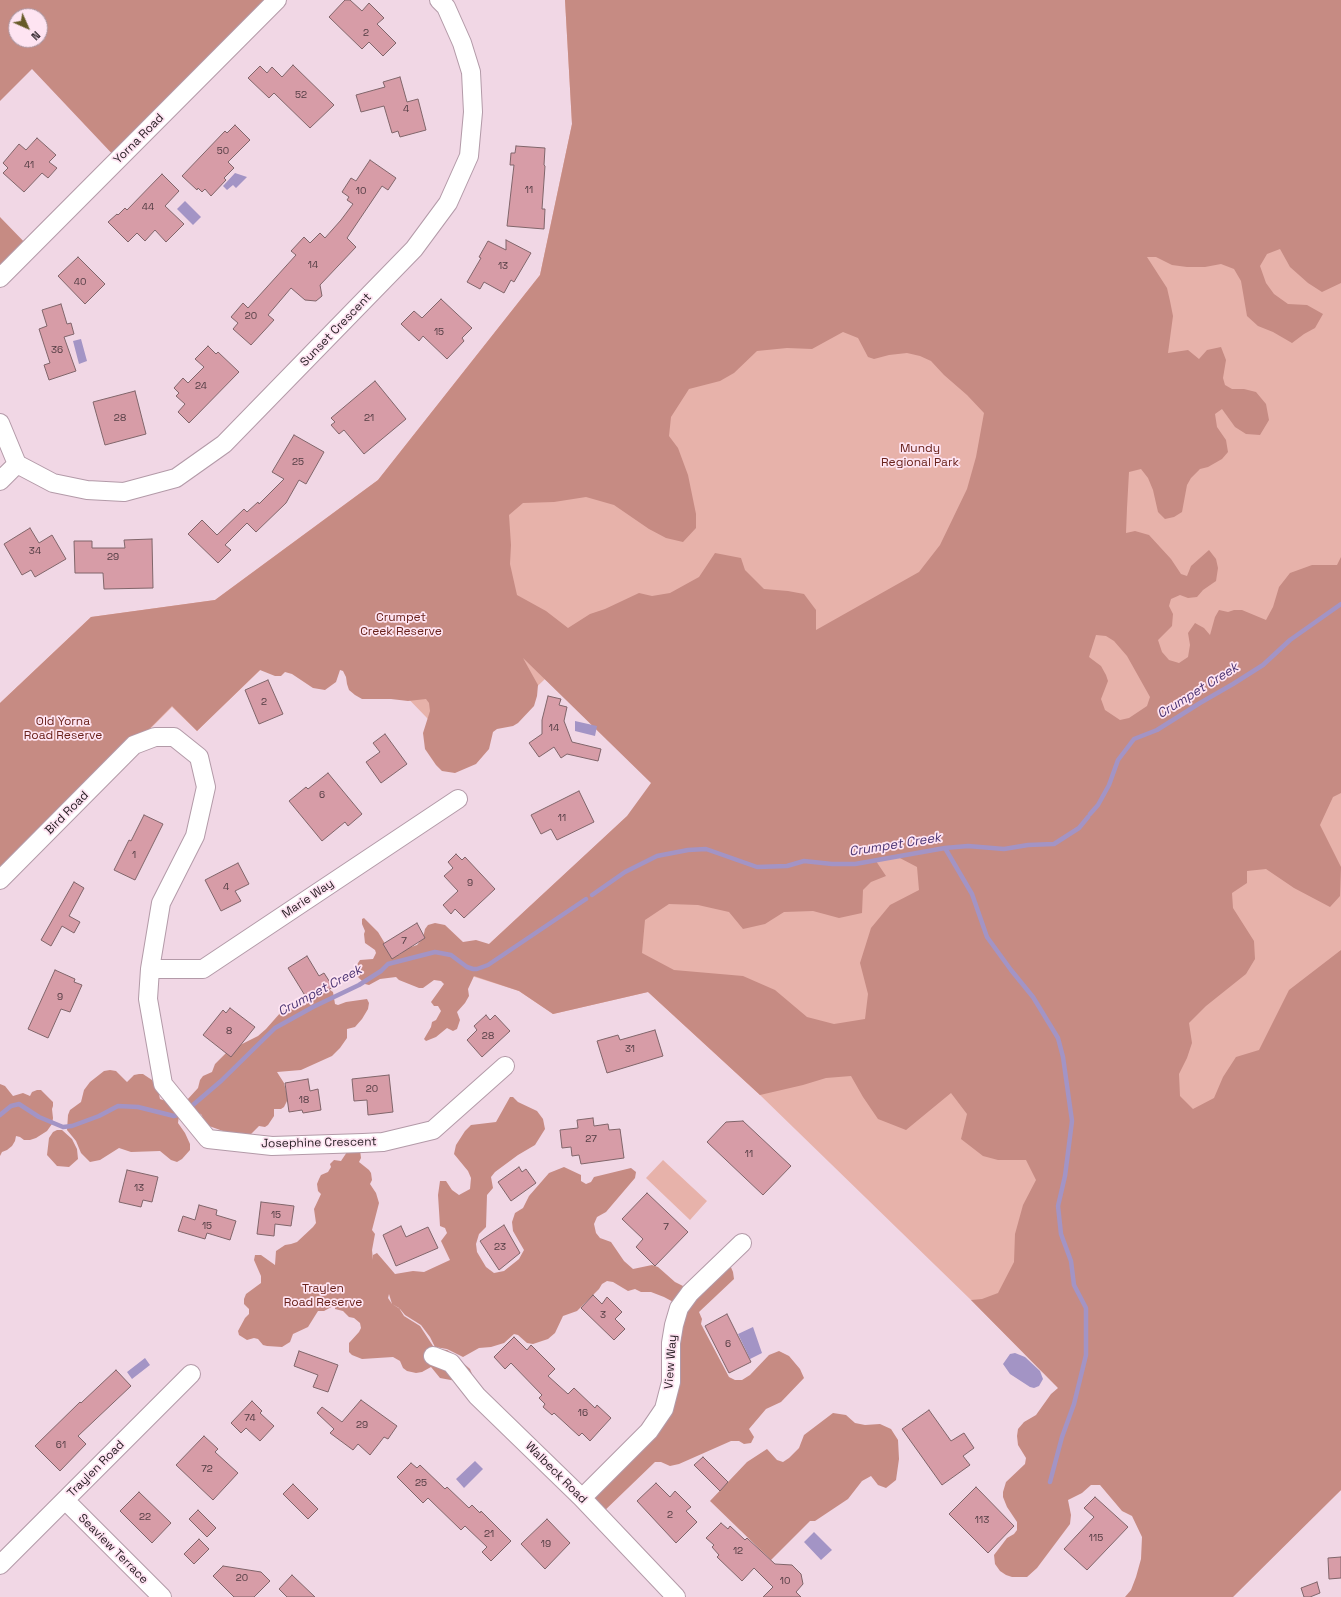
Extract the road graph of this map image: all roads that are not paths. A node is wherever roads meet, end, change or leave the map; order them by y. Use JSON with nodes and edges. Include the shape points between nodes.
{"nodes":[{"id":1,"x":277,"y":0,"type":"edge"},
{"id":2,"x":439,"y":0,"type":"edge"},
{"id":3,"x":0,"y":278,"type":"edge"},
{"id":4,"x":0,"y":423,"type":"edge"},
{"id":5,"x":17,"y":464,"type":"junction"},
{"id":6,"x":0,"y":481,"type":"edge"},
{"id":7,"x":134,"y":745,"type":"joint"},
{"id":8,"x":458,"y":799,"type":"dead end"},
{"id":9,"x":0,"y":880,"type":"edge"},
{"id":10,"x":150,"y":969,"type":"junction"},
{"id":11,"x":505,"y":1066,"type":"dead end"},
{"id":12,"x":742,"y":1243,"type":"dead end"},
{"id":13,"x":433,"y":1356,"type":"dead end"},
{"id":14,"x":191,"y":1374,"type":"dead end"},
{"id":15,"x":582,"y":1498,"type":"junction"},
{"id":16,"x":65,"y":1500,"type":"junction"},
{"id":17,"x":0,"y":1565,"type":"edge"},
{"id":18,"x":162,"y":1597,"type":"edge"},
{"id":19,"x":676,"y":1597,"type":"edge"}],
"edges":[{"from":1,"to":3,"type":"street","name":"Yorna Road"},
{"from":2,"to":5,"type":"street","name":"Sunset Crescent","via":[[446,7],[462,43],[471,72],[472,127],[469,156],[448,203],[414,249],[224,444],[176,478],[124,492],[87,490],[53,483]]},
{"from":4,"to":5,"type":"street"},
{"from":5,"to":6,"type":"street"},
{"from":7,"to":9,"type":"street","name":"Bird Road"},
{"from":7,"to":10,"type":"street","name":"Josephine Crescent","via":[[155,737],[174,737],[199,757],[206,787],[196,836],[161,903]]},
{"from":8,"to":10,"type":"street","name":"Marie Way","via":[[203,969]]},
{"from":10,"to":11,"type":"street","name":"Josephine Crescent","via":[[148,999],[163,1084],[208,1139],[272,1146],[383,1142],[426,1132],[433,1130]]},
{"from":12,"to":15,"type":"street","name":"View Way","via":[[690,1293],[679,1308],[671,1343],[671,1382],[664,1409],[649,1431]]},
{"from":13,"to":15,"type":"street","name":"Walbeck Road","via":[[451,1363],[478,1396]]},
{"from":14,"to":16,"type":"street","name":"Traylen Road"},
{"from":15,"to":19,"type":"street","name":"Walbeck Road"},
{"from":16,"to":17,"type":"street","name":"Traylen Road"},
{"from":16,"to":18,"type":"street","name":"Seaview Terrace"}]}
